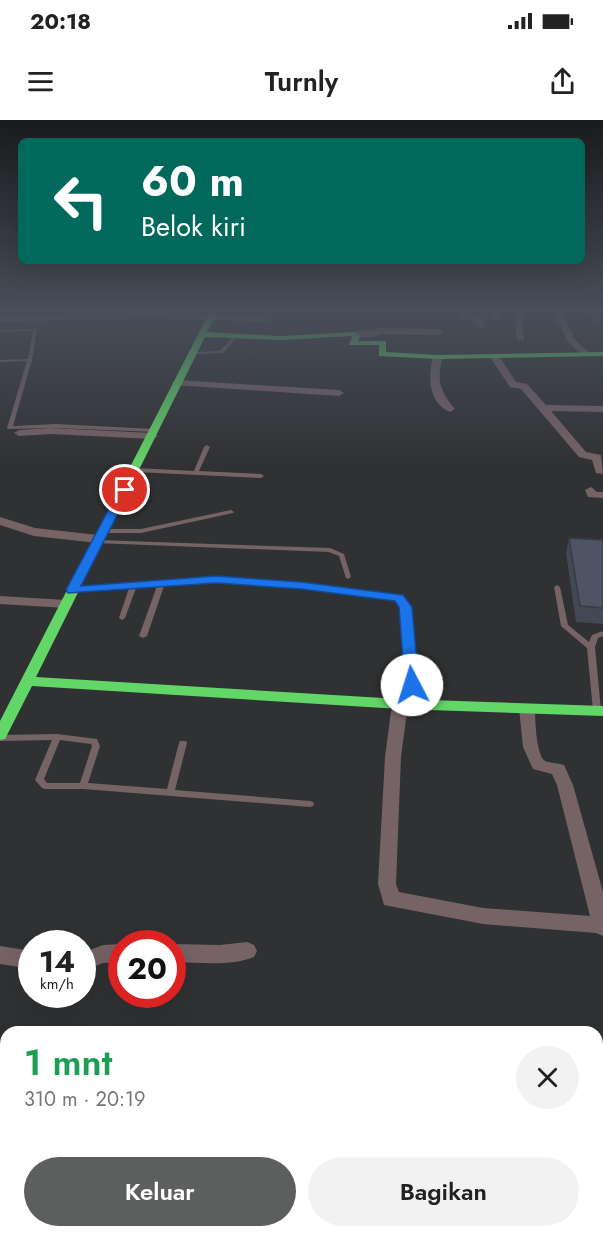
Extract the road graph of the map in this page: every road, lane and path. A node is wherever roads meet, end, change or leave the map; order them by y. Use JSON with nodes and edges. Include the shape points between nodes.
{"nodes":[{"id":1,"x":29,"y":363,"type":"edge"},
{"id":2,"x":187,"y":363,"type":"edge"},
{"id":3,"x":436,"y":363,"type":"edge"},
{"id":4,"x":499,"y":363,"type":"edge"},
{"id":5,"x":177,"y":383,"type":"junction"},
{"id":6,"x":339,"y":393,"type":"dead end"},
{"id":7,"x":543,"y":408,"type":"junction"},
{"id":8,"x":450,"y":409,"type":"dead end"},
{"id":9,"x":603,"y":409,"type":"edge"},
{"id":10,"x":0,"y":427,"type":"edge"},
{"id":11,"x":14,"y":430,"type":"junction"},
{"id":12,"x":154,"y":434,"type":"junction"},
{"id":13,"x":207,"y":447,"type":"dead end"},
{"id":14,"x":136,"y":470,"type":"junction"},
{"id":15,"x":600,"y":471,"type":"dead end"},
{"id":16,"x":196,"y":473,"type":"junction"},
{"id":17,"x":261,"y":476,"type":"dead end"},
{"id":18,"x":591,"y":490,"type":"dead end"},
{"id":19,"x":603,"y":495,"type":"edge"},
{"id":20,"x":231,"y":512,"type":"dead end"},
{"id":21,"x":0,"y":521,"type":"edge"},
{"id":22,"x":99,"y":537,"type":"junction"},
{"id":23,"x":348,"y":577,"type":"dead end"},
{"id":24,"x":161,"y":584,"type":"junction"},
{"id":25,"x":133,"y":587,"type":"junction"},
{"id":26,"x":557,"y":587,"type":"dead end"},
{"id":27,"x":72,"y":590,"type":"junction"},
{"id":28,"x":0,"y":600,"type":"edge"},
{"id":29,"x":66,"y":604,"type":"junction"},
{"id":30,"x":122,"y":618,"type":"dead end"},
{"id":31,"x":603,"y":633,"type":"edge"},
{"id":32,"x":143,"y":636,"type":"dead end"},
{"id":33,"x":591,"y":647,"type":"junction"},
{"id":34,"x":27,"y":681,"type":"junction"},
{"id":35,"x":412,"y":685,"type":"dead end"},
{"id":36,"x":400,"y":704,"type":"junction"},
{"id":37,"x":527,"y":708,"type":"junction"},
{"id":38,"x":600,"y":711,"type":"edge"},
{"id":39,"x":0,"y":736,"type":"edge"},
{"id":40,"x":57,"y":737,"type":"junction"},
{"id":41,"x":183,"y":743,"type":"dead end"},
{"id":42,"x":83,"y":786,"type":"junction"},
{"id":43,"x":170,"y":793,"type":"junction"},
{"id":44,"x":310,"y":804,"type":"dead end"},
{"id":45,"x":603,"y":926,"type":"edge"},
{"id":46,"x":247,"y":951,"type":"dead end"},
{"id":47,"x":186,"y":953,"type":"edge"},
{"id":48,"x":0,"y":955,"type":"edge"},
{"id":49,"x":18,"y":958,"type":"edge"}],
"edges":[{"from":1,"to":11,"type":"lane"},
{"from":2,"to":5,"type":"street"},
{"from":3,"to":8,"type":"street","via":[[432,377],[440,399]]},
{"from":4,"to":7,"type":"street","via":[[513,385],[524,386]]},
{"from":5,"to":6,"type":"street"},
{"from":5,"to":12,"type":"street"},
{"from":7,"to":9,"type":"street"},
{"from":7,"to":15,"type":"street","via":[[583,455],[597,457]]},
{"from":10,"to":11,"type":"lane"},
{"from":11,"to":12,"type":"street"},
{"from":12,"to":14,"type":"street"},
{"from":13,"to":16,"type":"lane"},
{"from":14,"to":16,"type":"lane"},
{"from":14,"to":22,"type":"street"},
{"from":16,"to":17,"type":"lane"},
{"from":18,"to":19,"type":"street","via":[[592,495]]},
{"from":20,"to":22,"type":"lane"},
{"from":21,"to":22,"type":"street","via":[[34,532]]},
{"from":22,"to":23,"type":"lane","via":[[330,550],[342,555]]},
{"from":22,"to":27,"type":"street"},
{"from":24,"to":25,"type":"lane"},
{"from":24,"to":32,"type":"lane"},
{"from":24,"to":35,"type":"lane","via":[[223,580],[399,597],[405,607]]},
{"from":25,"to":27,"type":"lane"},
{"from":25,"to":30,"type":"lane"},
{"from":26,"to":33,"type":"lane","via":[[565,626]]},
{"from":27,"to":29,"type":"street"},
{"from":28,"to":29,"type":"street"},
{"from":29,"to":34,"type":"street"},
{"from":31,"to":33,"type":"lane","via":[[595,637]]},
{"from":33,"to":38,"type":"lane"},
{"from":34,"to":36,"type":"street"},
{"from":34,"to":39,"type":"street"},
{"from":36,"to":37,"type":"street"},
{"from":36,"to":45,"type":"street","via":[[393,757],[387,884],[391,899],[483,916]]},
{"from":37,"to":38,"type":"street"},
{"from":37,"to":45,"type":"street","via":[[535,759],[542,767],[558,768],[565,785]]},
{"from":39,"to":40,"type":"lane"},
{"from":40,"to":42,"type":"lane","via":[[96,742]]},
{"from":40,"to":42,"type":"lane","via":[[40,783]]},
{"from":41,"to":43,"type":"lane"},
{"from":42,"to":43,"type":"lane"},
{"from":43,"to":44,"type":"lane"},
{"from":46,"to":47,"type":"street"},
{"from":48,"to":49,"type":"street"}]}
